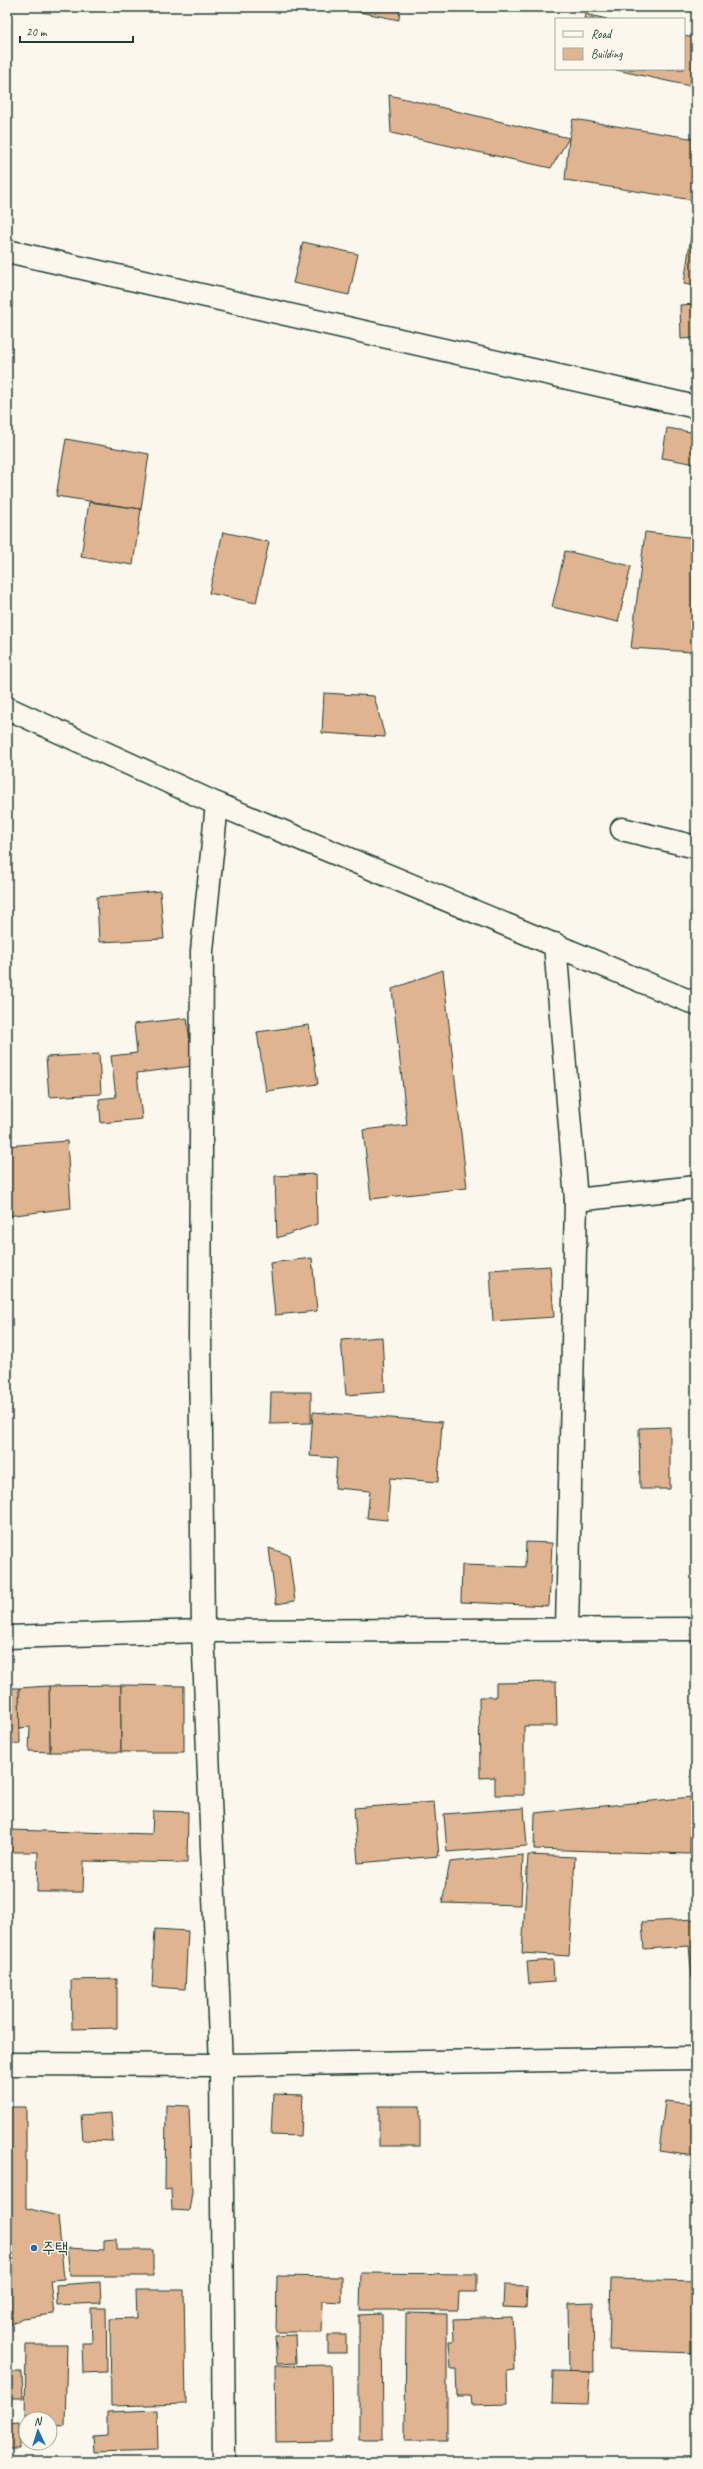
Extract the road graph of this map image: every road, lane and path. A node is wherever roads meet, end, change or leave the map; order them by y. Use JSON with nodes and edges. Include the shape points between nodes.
{"nodes":[{"id":1,"x":7,"y":251,"type":"edge"},
{"id":2,"x":696,"y":407,"type":"edge"},
{"id":3,"x":7,"y":708,"type":"edge"},
{"id":4,"x":217,"y":804,"type":"junction"},
{"id":5,"x":622,"y":829,"type":"dead end"},
{"id":6,"x":696,"y":847,"type":"edge"},
{"id":7,"x":555,"y":944,"type":"junction"},
{"id":8,"x":696,"y":1004,"type":"edge"},
{"id":9,"x":696,"y":1187,"type":"edge"},
{"id":10,"x":576,"y":1200,"type":"junction"},
{"id":11,"x":696,"y":1629,"type":"edge"},
{"id":12,"x":567,"y":1630,"type":"junction"},
{"id":13,"x":203,"y":1631,"type":"junction"},
{"id":14,"x":7,"y":1637,"type":"edge"},
{"id":15,"x":696,"y":2058,"type":"edge"},
{"id":16,"x":7,"y":2064,"type":"edge"},
{"id":17,"x":221,"y":2065,"type":"junction"},
{"id":18,"x":224,"y":2462,"type":"edge"}],
"edges":[{"from":1,"to":2,"type":"street"},
{"from":3,"to":4,"type":"street"},
{"from":4,"to":7,"type":"street"},
{"from":4,"to":13,"type":"street","via":[[202,951],[200,1337]]},
{"from":5,"to":6,"type":"street"},
{"from":7,"to":8,"type":"street"},
{"from":7,"to":10,"type":"street"},
{"from":9,"to":10,"type":"street"},
{"from":10,"to":12,"type":"street"},
{"from":11,"to":12,"type":"street"},
{"from":12,"to":13,"type":"street"},
{"from":13,"to":14,"type":"street"},
{"from":13,"to":17,"type":"street"},
{"from":15,"to":17,"type":"street"},
{"from":16,"to":17,"type":"street"},
{"from":17,"to":18,"type":"street"}]}
